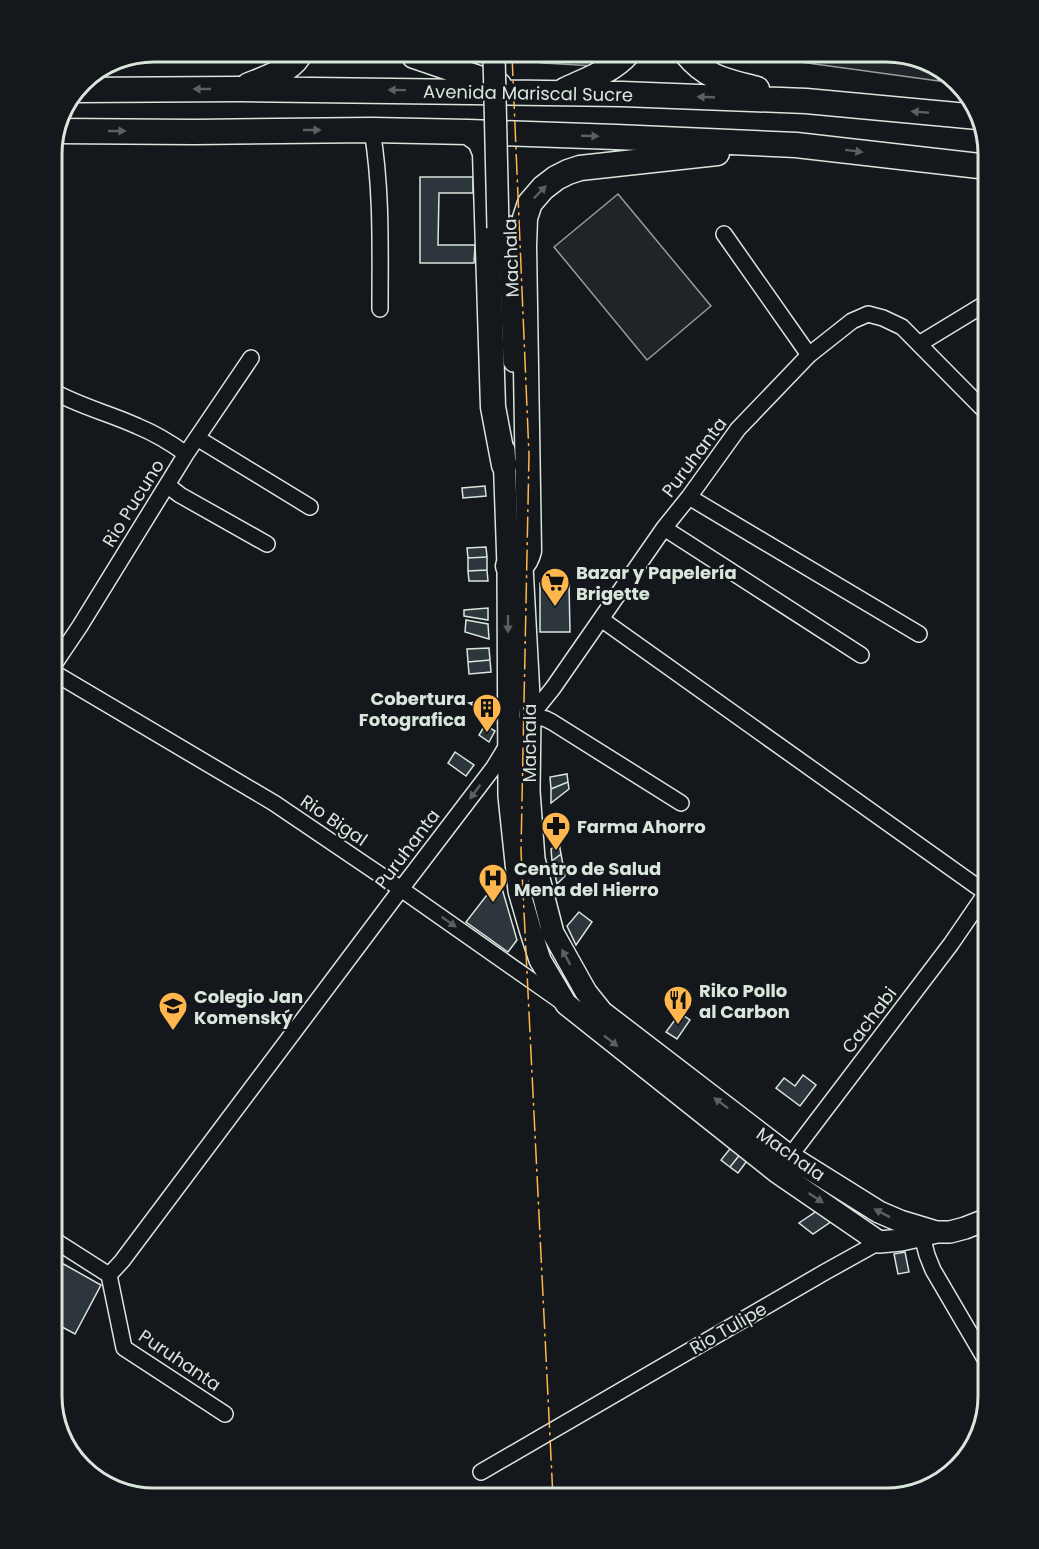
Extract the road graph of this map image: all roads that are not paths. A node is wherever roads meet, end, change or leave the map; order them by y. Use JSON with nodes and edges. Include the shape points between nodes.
{"nodes":[{"id":1,"x":294,"y":62,"type":"edge"},
{"id":2,"x":431,"y":62,"type":"edge"},
{"id":3,"x":494,"y":62,"type":"edge"},
{"id":4,"x":504,"y":62,"type":"edge"},
{"id":5,"x":618,"y":62,"type":"edge"},
{"id":6,"x":694,"y":62,"type":"edge"},
{"id":7,"x":239,"y":89,"type":"junction"},
{"id":8,"x":86,"y":90,"type":"edge"},
{"id":9,"x":518,"y":92,"type":"junction"},
{"id":10,"x":559,"y":92,"type":"junction"},
{"id":11,"x":806,"y":101,"type":"junction"},
{"id":12,"x":970,"y":116,"type":"edge"},
{"id":13,"x":372,"y":130,"type":"junction"},
{"id":14,"x":64,"y":131,"type":"edge"},
{"id":15,"x":468,"y":132,"type":"junction"},
{"id":16,"x":796,"y":145,"type":"junction"},
{"id":17,"x":977,"y":166,"type":"edge"},
{"id":18,"x":504,"y":227,"type":"junction"},
{"id":19,"x":724,"y":234,"type":"dead end"},
{"id":20,"x":380,"y":309,"type":"dead end"},
{"id":21,"x":977,"y":309,"type":"edge"},
{"id":22,"x":920,"y":345,"type":"junction"},
{"id":23,"x":809,"y":355,"type":"junction"},
{"id":24,"x":251,"y":358,"type":"dead end"},
{"id":25,"x":62,"y":396,"type":"edge"},
{"id":26,"x":977,"y":403,"type":"edge"},
{"id":27,"x":197,"y":438,"type":"junction"},
{"id":28,"x":186,"y":454,"type":"junction"},
{"id":29,"x":504,"y":465,"type":"junction"},
{"id":30,"x":167,"y":485,"type":"junction"},
{"id":31,"x":689,"y":497,"type":"junction"},
{"id":32,"x":310,"y":507,"type":"dead end"},
{"id":33,"x":664,"y":528,"type":"junction"},
{"id":34,"x":267,"y":544,"type":"dead end"},
{"id":35,"x":515,"y":565,"type":"junction"},
{"id":36,"x":601,"y":619,"type":"junction"},
{"id":37,"x":918,"y":634,"type":"dead end"},
{"id":38,"x":62,"y":653,"type":"edge"},
{"id":39,"x":861,"y":655,"type":"dead end"},
{"id":40,"x":62,"y":677,"type":"edge"},
{"id":41,"x":530,"y":715,"type":"junction"},
{"id":42,"x":508,"y":744,"type":"junction"},
{"id":43,"x":681,"y":803,"type":"dead end"},
{"id":44,"x":977,"y":884,"type":"edge"},
{"id":45,"x":401,"y":889,"type":"junction"},
{"id":46,"x":977,"y":906,"type":"edge"},
{"id":47,"x":586,"y":992,"type":"junction"},
{"id":48,"x":566,"y":1004,"type":"junction"},
{"id":49,"x":784,"y":1164,"type":"junction"},
{"id":50,"x":977,"y":1223,"type":"edge"},
{"id":51,"x":929,"y":1234,"type":"junction"},
{"id":52,"x":879,"y":1242,"type":"junction"},
{"id":53,"x":62,"y":1246,"type":"edge"},
{"id":54,"x":108,"y":1275,"type":"junction"},
{"id":55,"x":977,"y":1345,"type":"edge"},
{"id":56,"x":225,"y":1414,"type":"dead end"},
{"id":57,"x":481,"y":1472,"type":"dead end"}],
"edges":[{"from":1,"to":7,"type":"main road"},
{"from":2,"to":9,"type":"main road"},
{"from":3,"to":18,"type":"main road","name":"Machala","bridge":true},
{"from":4,"to":18,"type":"main road","name":"Machala"},
{"from":5,"to":10,"type":"main road"},
{"from":6,"to":11,"type":"main road","via":[[721,80]]},
{"from":7,"to":8,"type":"main road","name":"Avenida Mariscal Sucre","one_way":true},
{"from":9,"to":7,"type":"main road","name":"Avenida Mariscal Sucre","one_way":true},
{"from":9,"to":10,"type":"main road","name":"Avenida Mariscal Sucre"},
{"from":11,"to":10,"type":"main road","name":"Avenida Mariscal Sucre","one_way":true},
{"from":12,"to":11,"type":"main road","name":"Avenida Mariscal Sucre","one_way":true},
{"from":14,"to":13,"type":"main road","one_way":true},
{"from":13,"to":15,"type":"main road"},
{"from":13,"to":20,"type":"street","via":[[379,190]]},
{"from":15,"to":16,"type":"main road","one_way":true},
{"from":15,"to":29,"type":"main road","via":[[480,141],[485,153],[493,407]]},
{"from":16,"to":17,"type":"main road","one_way":true},
{"from":35,"to":16,"type":"main road","one_way":true,"via":[[528,558],[530,541],[524,246],[530,203],[556,178],[580,168]]},
{"from":18,"to":29,"type":"main road","name":"Machala"},
{"from":18,"to":35,"type":"main road","name":"Machala"},
{"from":19,"to":23,"type":"street"},
{"from":21,"to":22,"type":"street"},
{"from":22,"to":23,"type":"street","name":"Puruhanta","via":[[902,327],[868,314],[852,321]]},
{"from":22,"to":26,"type":"street"},
{"from":23,"to":31,"type":"street","name":"Puruhanta","via":[[738,429]]},
{"from":24,"to":27,"type":"street","name":"Rio Pucuno"},
{"from":25,"to":28,"type":"street","via":[[137,426]]},
{"from":27,"to":28,"type":"street","name":"Rio Pucuno"},
{"from":27,"to":32,"type":"street"},
{"from":28,"to":30,"type":"street","name":"Rio Pucuno"},
{"from":29,"to":35,"type":"main road","name":"Machala"},
{"from":30,"to":34,"type":"street"},
{"from":30,"to":38,"type":"street","name":"Rio Pucuno"},
{"from":31,"to":33,"type":"street","name":"Puruhanta"},
{"from":31,"to":37,"type":"street"},
{"from":33,"to":36,"type":"street","name":"Puruhanta"},
{"from":33,"to":39,"type":"street"},
{"from":35,"to":41,"type":"main road","name":"Machala"},
{"from":35,"to":42,"type":"main road","name":"Machala","one_way":true},
{"from":36,"to":41,"type":"street","name":"Puruhanta"},
{"from":36,"to":44,"type":"street"},
{"from":40,"to":45,"type":"street","name":"Rio Bigal","via":[[274,803]]},
{"from":41,"to":42,"type":"street","name":"Puruhanta"},
{"from":41,"to":43,"type":"street","via":[[552,722]]},
{"from":47,"to":41,"type":"main road","name":"Machala","one_way":true,"via":[[553,933],[534,859],[529,791]]},
{"from":42,"to":45,"type":"street","name":"Puruhanta","one_way":true},
{"from":42,"to":48,"type":"main road","name":"Machala","via":[[519,891],[540,960]]},
{"from":45,"to":48,"type":"street","name":"Rio Bigal","one_way":true},
{"from":45,"to":54,"type":"street","name":"Puruhanta","via":[[122,1262]]},
{"from":46,"to":49,"type":"street","name":"Cachabi"},
{"from":47,"to":48,"type":"street"},
{"from":49,"to":47,"type":"main road","name":"Machala","one_way":true,"via":[[602,1012]]},
{"from":48,"to":49,"type":"main road","name":"Machala","one_way":true},
{"from":51,"to":49,"type":"main road","name":"Machala","one_way":true},
{"from":49,"to":52,"type":"main road","name":"Machala","one_way":true},
{"from":50,"to":51,"type":"main road","name":"Rio Tulipe"},
{"from":51,"to":52,"type":"main road","name":"Rio Tulipe"},
{"from":51,"to":55,"type":"street","via":[[927,1255],[933,1270]]},
{"from":52,"to":57,"type":"street","name":"Rio Tulipe"},
{"from":53,"to":54,"type":"street"},
{"from":54,"to":56,"type":"street","name":"Puruhanta","via":[[124,1348]]}]}
